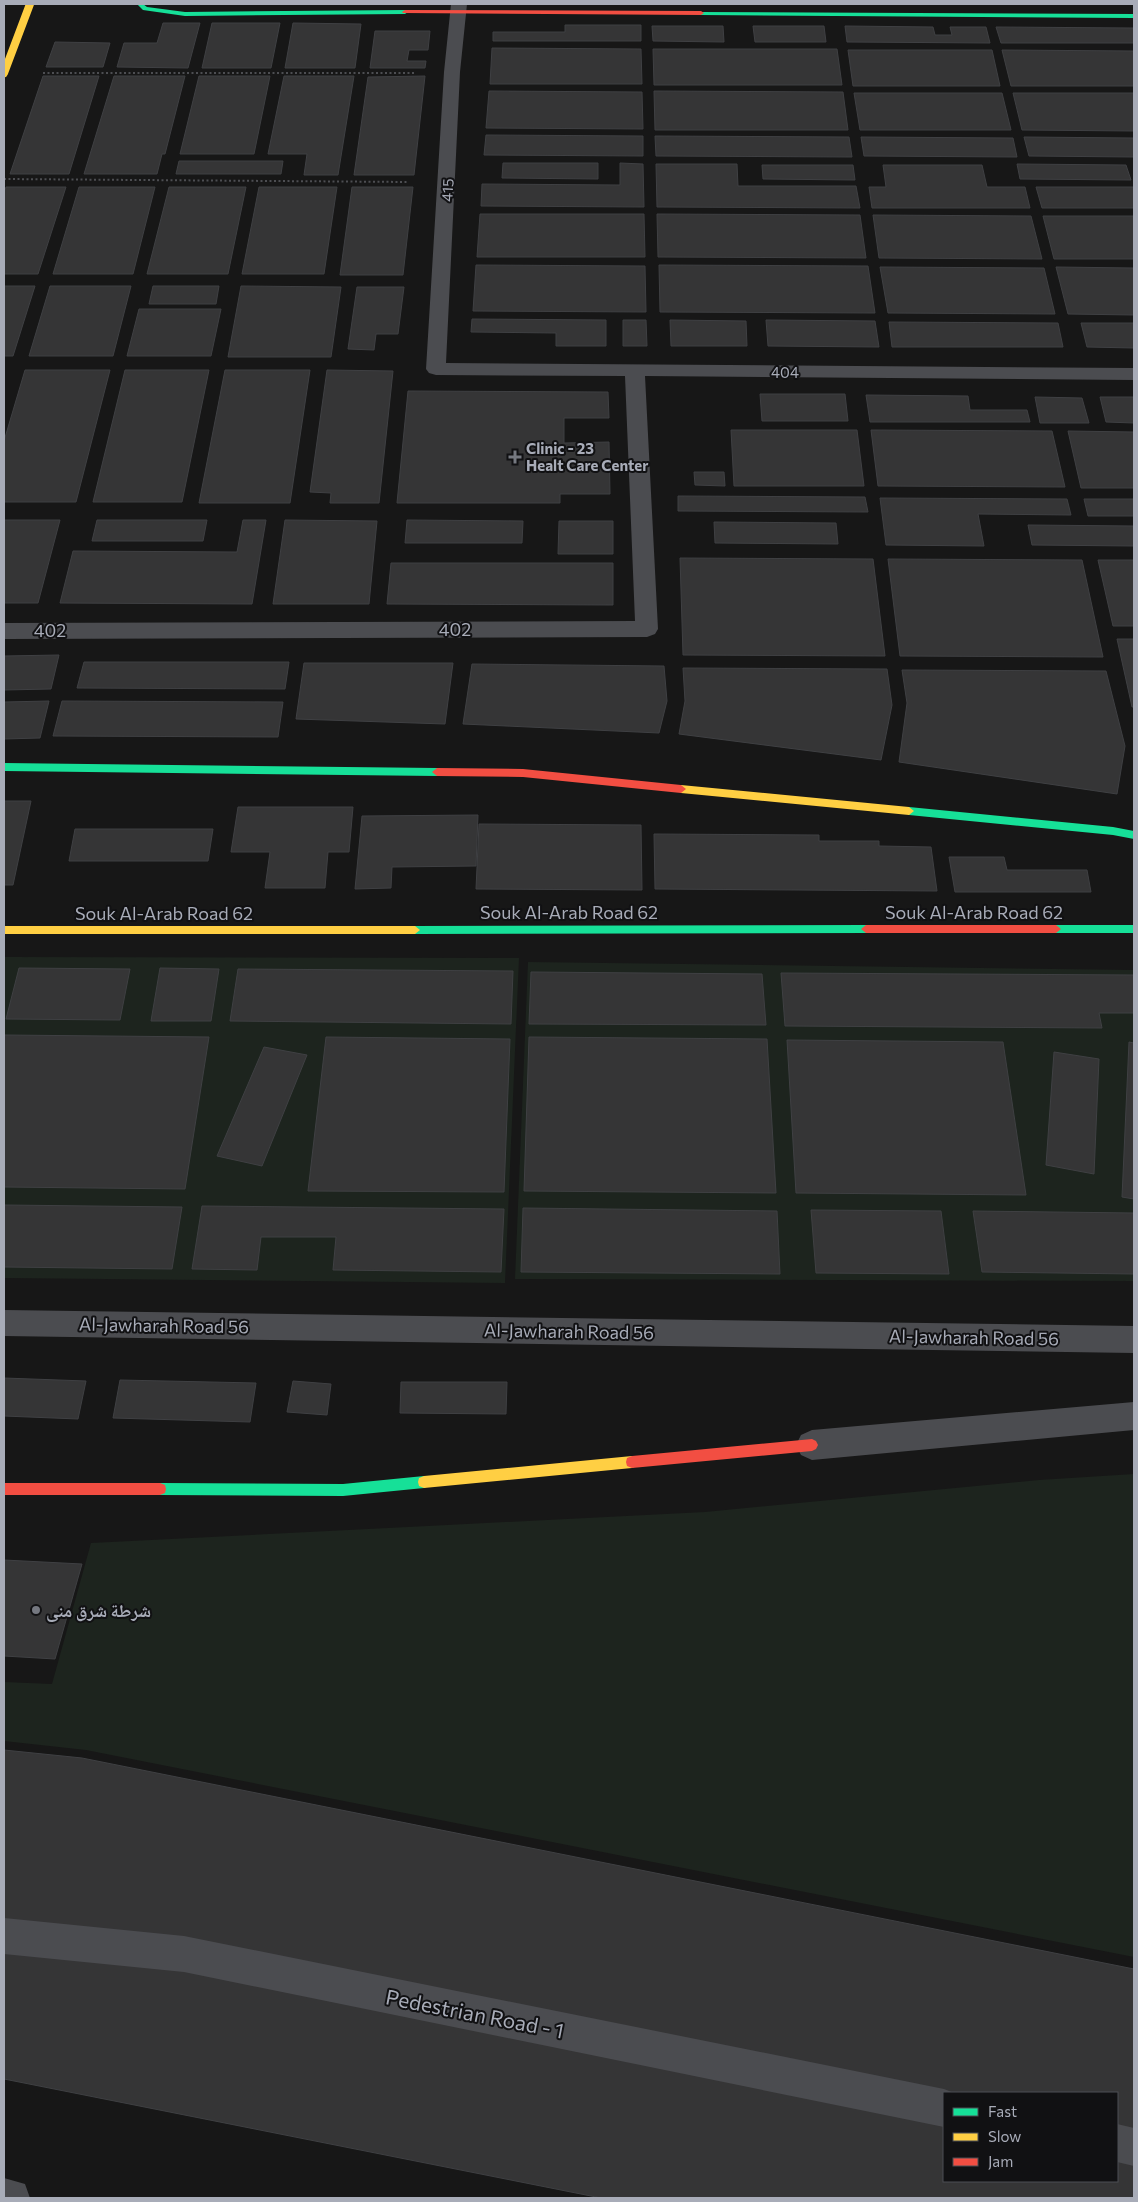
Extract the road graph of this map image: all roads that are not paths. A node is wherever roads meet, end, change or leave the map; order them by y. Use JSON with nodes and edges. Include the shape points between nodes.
{"nodes":[{"id":1,"x":30,"y":4,"type":"edge"},
{"id":2,"x":140,"y":4,"type":"edge"},
{"id":3,"x":459,"y":7,"type":"edge"},
{"id":4,"x":1134,"y":16,"type":"edge"},
{"id":5,"x":4,"y":74,"type":"edge"},
{"id":6,"x":436,"y":369,"type":"joint"},
{"id":7,"x":635,"y":371,"type":"junction"},
{"id":8,"x":1134,"y":374,"type":"edge"},
{"id":9,"x":4,"y":631,"type":"edge"},
{"id":10,"x":4,"y":767,"type":"edge"},
{"id":11,"x":1134,"y":835,"type":"edge"},
{"id":12,"x":1134,"y":929,"type":"edge"},
{"id":13,"x":4,"y":930,"type":"edge"},
{"id":14,"x":4,"y":1323,"type":"edge"},
{"id":15,"x":1134,"y":1340,"type":"edge"},
{"id":16,"x":1134,"y":1416,"type":"edge"},
{"id":17,"x":812,"y":1445,"type":"joint"},
{"id":18,"x":4,"y":1489,"type":"edge"},
{"id":19,"x":4,"y":1936,"type":"edge"},
{"id":20,"x":943,"y":2108,"type":"edge"},
{"id":21,"x":1118,"y":2143,"type":"edge"},
{"id":22,"x":1134,"y":2147,"type":"edge"},
{"id":23,"x":4,"y":2197,"type":"edge"},
{"id":24,"x":11,"y":2198,"type":"edge"}],
"edges":[{"from":1,"to":5,"type":"main road","bridge":true},
{"from":2,"to":3,"type":"main road","via":[[145,9],[185,14]]},
{"from":3,"to":4,"type":"main road"},
{"from":3,"to":6,"type":"street","name":"415","via":[[452,72]]},
{"from":6,"to":7,"type":"street","name":"404"},
{"from":7,"to":8,"type":"street","name":"404"},
{"from":7,"to":9,"type":"street","name":"402","via":[[647,629]]},
{"from":10,"to":11,"type":"main road","via":[[523,773]]},
{"from":12,"to":13,"type":"main road","name":"Souk Al-Arab Road 62"},
{"from":14,"to":15,"type":"street","name":"Al-Jawharah Road 56"},
{"from":16,"to":17,"type":"street"},
{"from":17,"to":18,"type":"main road","via":[[343,1490]]},
{"from":19,"to":20,"type":"street","name":"Pedestrian Road - 1","via":[[184,1954]]},
{"from":21,"to":22,"type":"street"},
{"from":23,"to":24,"type":"street"}]}
